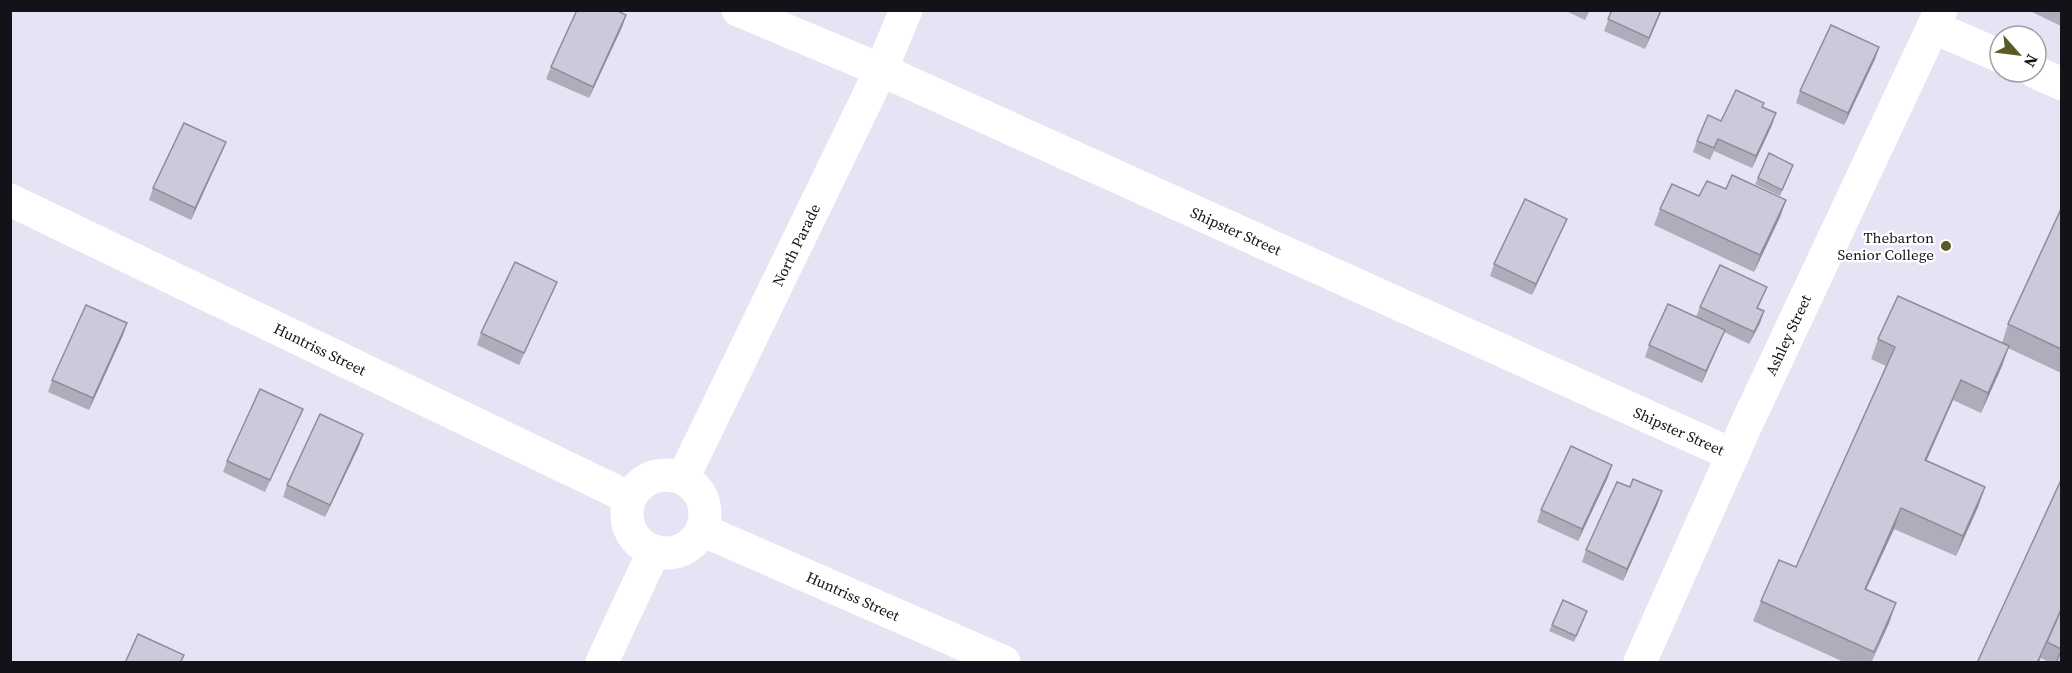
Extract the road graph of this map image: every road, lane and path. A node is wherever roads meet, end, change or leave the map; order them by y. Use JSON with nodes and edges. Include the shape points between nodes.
{"nodes":[{"id":1,"x":738,"y":10,"type":"edge"},
{"id":2,"x":906,"y":10,"type":"edge"},
{"id":3,"x":1936,"y":16,"type":"edge"},
{"id":4,"x":1988,"y":49,"type":"edge"},
{"id":5,"x":881,"y":70,"type":"junction"},
{"id":6,"x":10,"y":200,"type":"edge"},
{"id":7,"x":1733,"y":455,"type":"junction"},
{"id":8,"x":683,"y":478,"type":"junction"},
{"id":9,"x":630,"y":498,"type":"junction"},
{"id":10,"x":702,"y":530,"type":"junction"},
{"id":11,"x":654,"y":551,"type":"junction"},
{"id":12,"x":602,"y":663,"type":"edge"},
{"id":13,"x":1004,"y":663,"type":"edge"},
{"id":14,"x":1640,"y":663,"type":"edge"}],
"edges":[{"from":1,"to":5,"type":"street","name":"Shipster Street"},
{"from":2,"to":5,"type":"street","name":"North Parade"},
{"from":3,"to":4,"type":"street"},
{"from":3,"to":7,"type":"street","name":"Ashley Street"},
{"from":5,"to":7,"type":"street","name":"Shipster Street"},
{"from":5,"to":8,"type":"street","name":"North Parade"},
{"from":6,"to":9,"type":"street","name":"Huntriss Street"},
{"from":7,"to":14,"type":"street","name":"Ashley Street"},
{"from":8,"to":9,"type":"street","via":[[665,474],[644,481]]},
{"from":8,"to":10,"type":"street","via":[[695,487],[705,506]]},
{"from":9,"to":11,"type":"street","via":[[627,519],[637,541]]},
{"from":10,"to":11,"type":"street","via":[[694,542],[673,553]]},
{"from":10,"to":13,"type":"street","name":"Huntriss Street"},
{"from":11,"to":12,"type":"street"}]}
